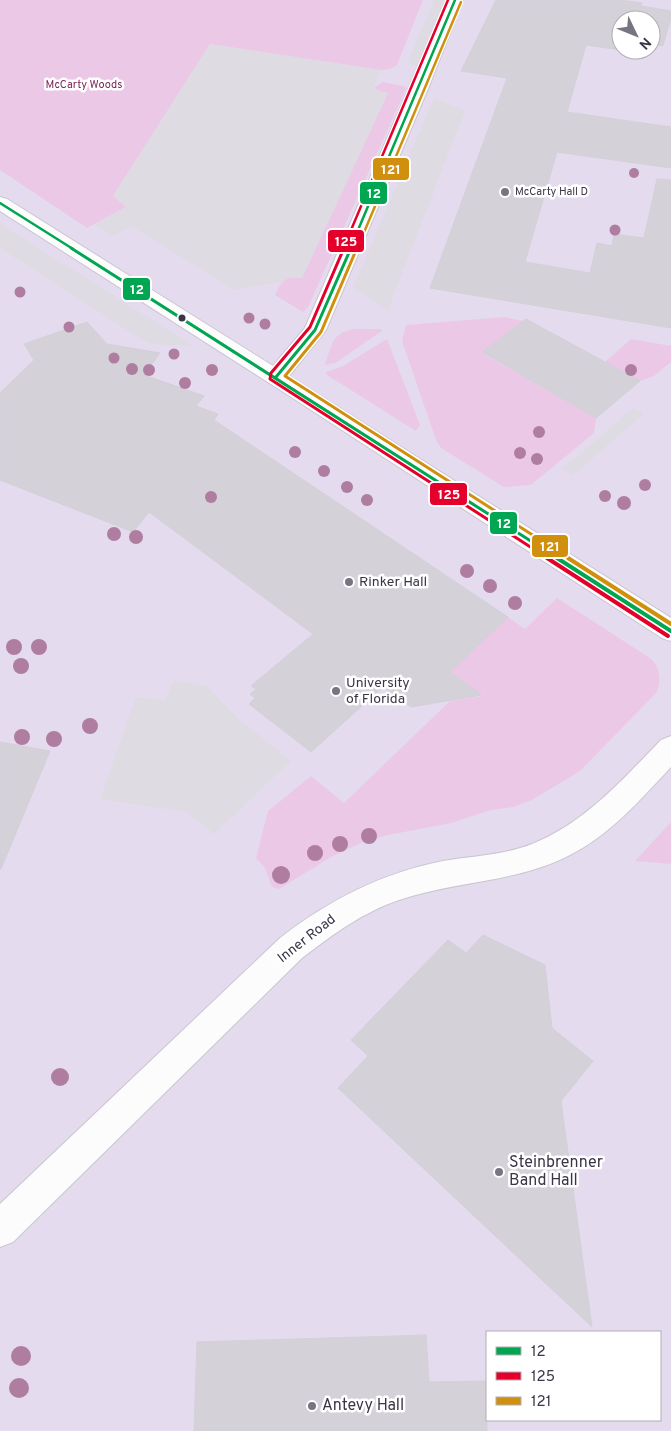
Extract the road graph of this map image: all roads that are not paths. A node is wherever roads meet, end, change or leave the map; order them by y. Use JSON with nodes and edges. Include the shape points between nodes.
{"nodes":[{"id":1,"x":455,"y":0,"type":"edge"},
{"id":2,"x":0,"y":203,"type":"edge"},
{"id":3,"x":276,"y":377,"type":"junction"},
{"id":4,"x":671,"y":631,"type":"edge"},
{"id":5,"x":671,"y":748,"type":"edge"},
{"id":6,"x":0,"y":1229,"type":"edge"}],
"edges":[{"from":1,"to":3,"type":"street","via":[[315,330]]},
{"from":2,"to":3,"type":"street"},
{"from":3,"to":4,"type":"street"},
{"from":5,"to":6,"type":"street","name":"Inner Road","via":[[600,819],[567,841],[512,864],[442,875],[385,889],[314,929]]}]}
